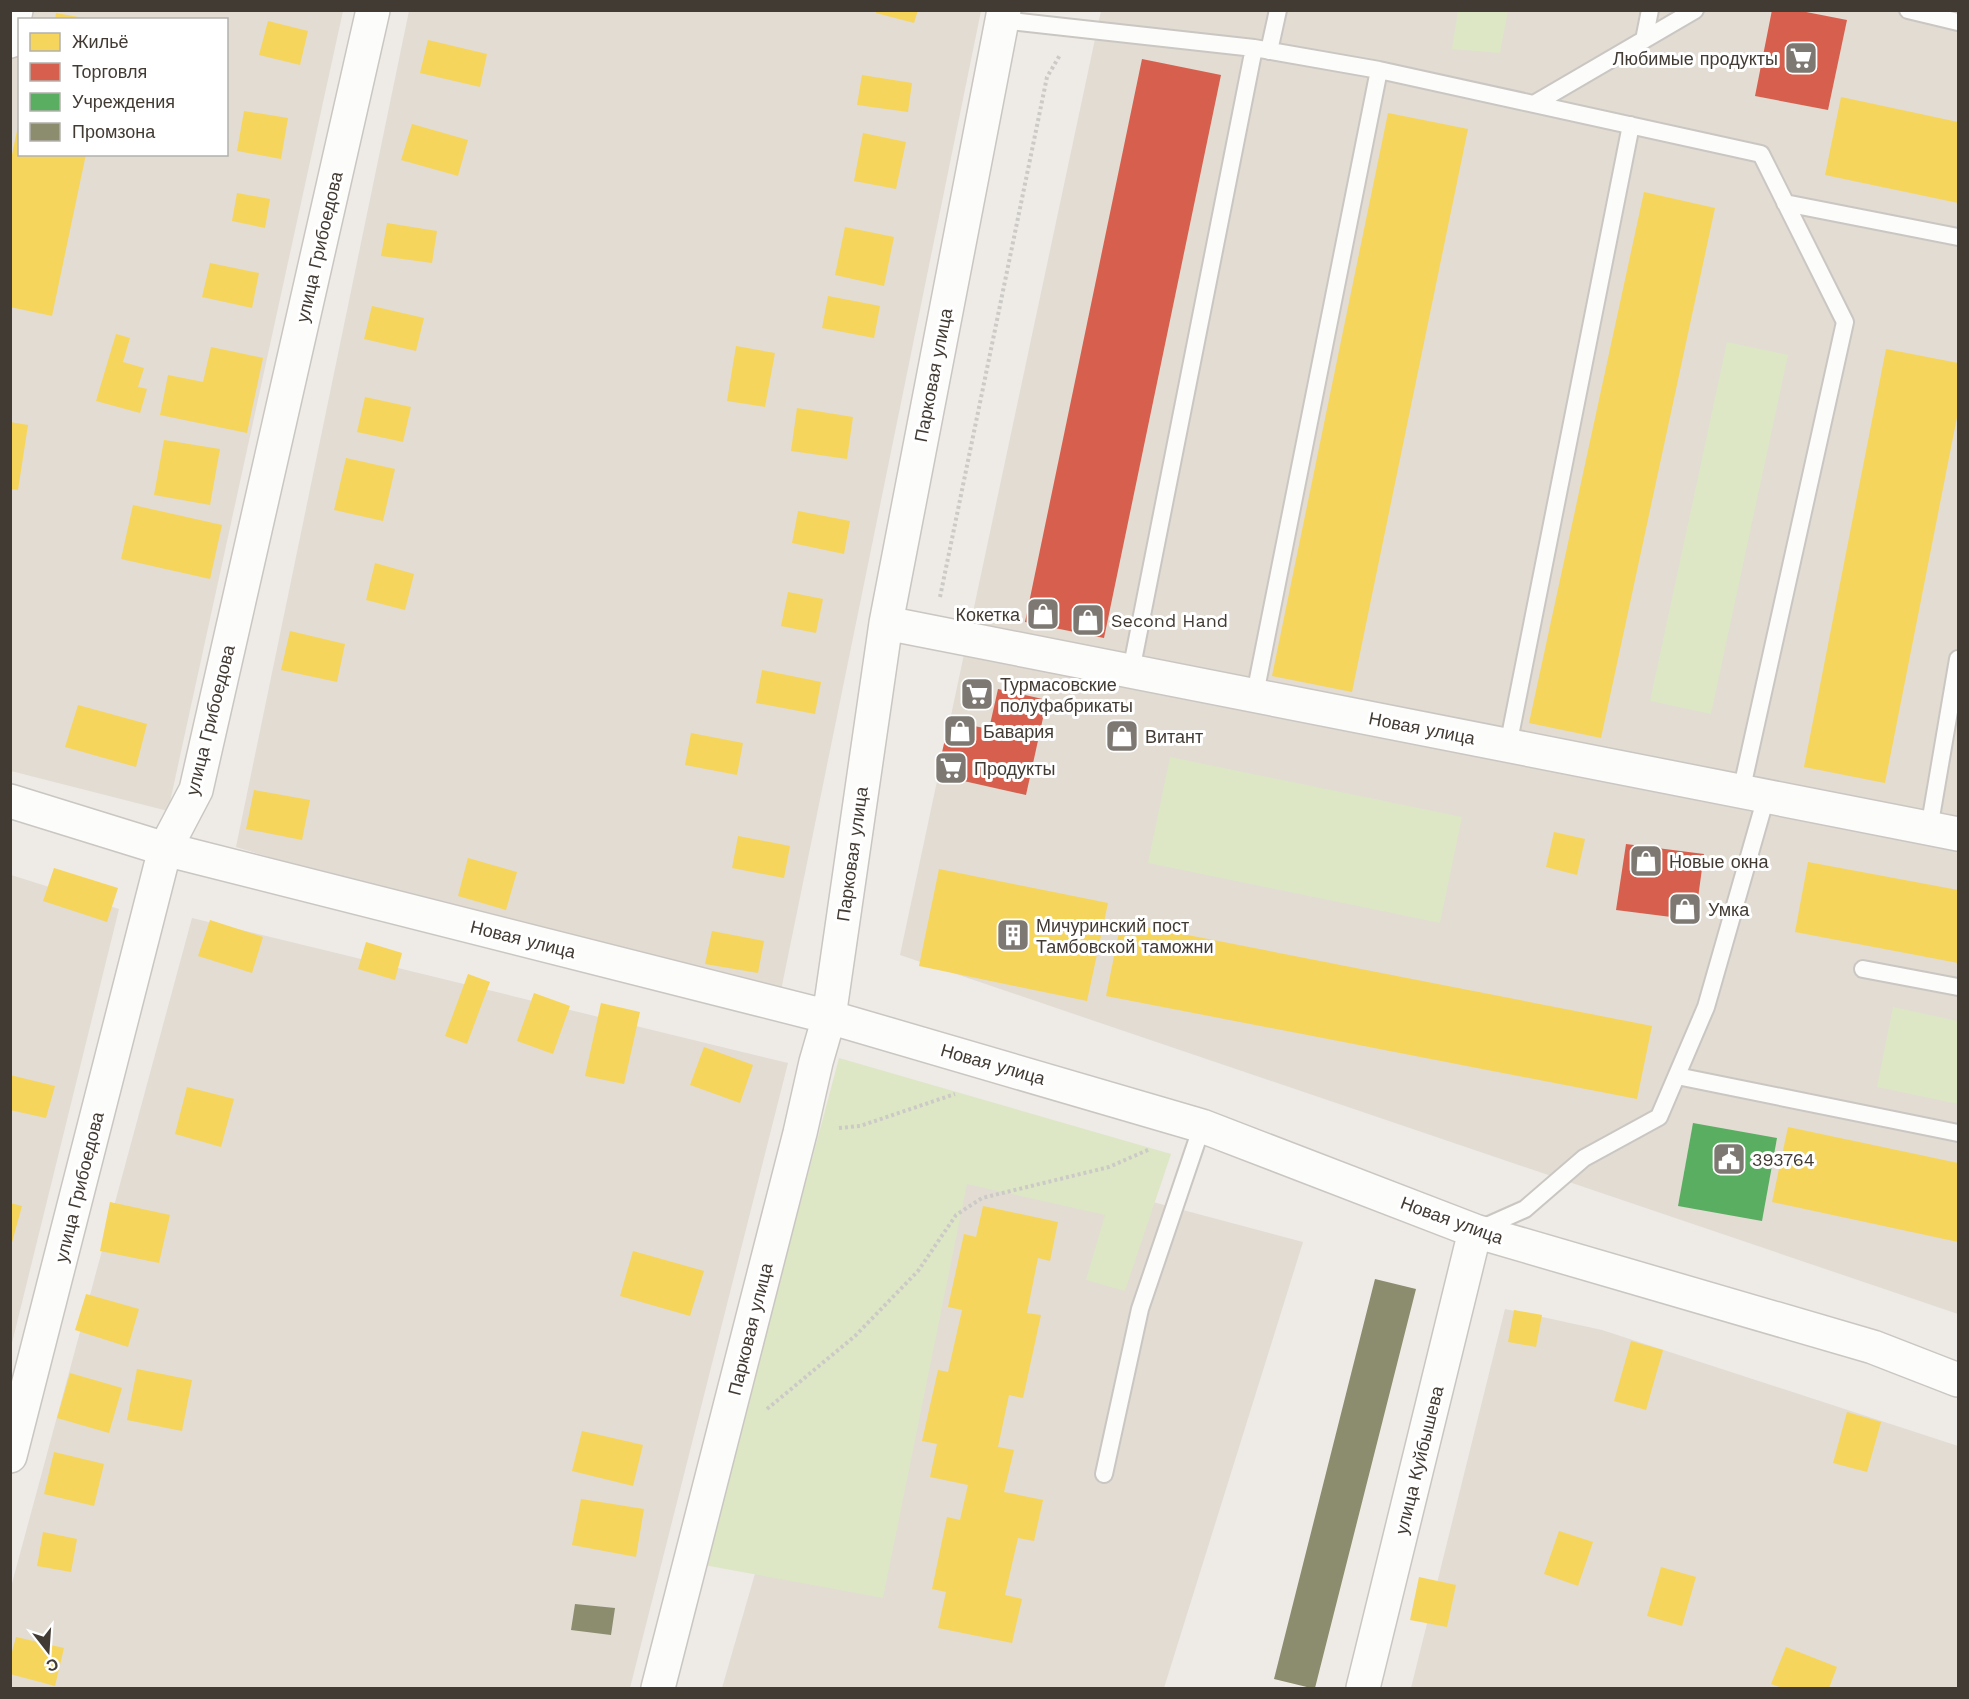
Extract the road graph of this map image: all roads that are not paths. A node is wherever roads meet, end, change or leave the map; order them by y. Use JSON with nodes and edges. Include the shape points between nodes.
{"nodes":[{"id":1,"x":16,"y":10,"type":"edge"},
{"id":2,"x":373,"y":10,"type":"edge"},
{"id":3,"x":1278,"y":10,"type":"edge"},
{"id":4,"x":1650,"y":10,"type":"edge"},
{"id":5,"x":1695,"y":10,"type":"edge"},
{"id":6,"x":1908,"y":10,"type":"edge"},
{"id":7,"x":1003,"y":15,"type":"edge"},
{"id":8,"x":1959,"y":22,"type":"edge"},
{"id":9,"x":1644,"y":40,"type":"junction"},
{"id":10,"x":10,"y":41,"type":"edge"},
{"id":11,"x":1262,"y":50,"type":"junction"},
{"id":12,"x":1379,"y":70,"type":"junction"},
{"id":13,"x":1534,"y":104,"type":"junction"},
{"id":14,"x":1631,"y":125,"type":"junction"},
{"id":15,"x":1785,"y":203,"type":"junction"},
{"id":16,"x":1959,"y":237,"type":"edge"},
{"id":17,"x":886,"y":623,"type":"junction"},
{"id":18,"x":1959,"y":659,"type":"edge"},
{"id":19,"x":1131,"y":671,"type":"junction"},
{"id":20,"x":1255,"y":694,"type":"junction"},
{"id":21,"x":1508,"y":746,"type":"junction"},
{"id":22,"x":1951,"y":747,"type":"edge"},
{"id":23,"x":1753,"y":794,"type":"junction"},
{"id":24,"x":10,"y":801,"type":"edge"},
{"id":25,"x":1944,"y":832,"type":"edge"},
{"id":26,"x":165,"y":849,"type":"junction"},
{"id":27,"x":1863,"y":969,"type":"dead end"},
{"id":28,"x":1959,"y":987,"type":"edge"},
{"id":29,"x":829,"y":1017,"type":"junction"},
{"id":30,"x":1677,"y":1076,"type":"junction"},
{"id":31,"x":1202,"y":1125,"type":"junction"},
{"id":32,"x":1959,"y":1133,"type":"edge"},
{"id":33,"x":1475,"y":1231,"type":"junction"},
{"id":34,"x":1959,"y":1380,"type":"edge"},
{"id":35,"x":10,"y":1456,"type":"edge"},
{"id":36,"x":1104,"y":1474,"type":"dead end"},
{"id":37,"x":658,"y":1689,"type":"edge"},
{"id":38,"x":1363,"y":1689,"type":"edge"}],
"edges":[{"from":1,"to":10,"type":"street"},
{"from":2,"to":26,"type":"street","name":"улица Грибоедова","via":[[196,790]]},
{"from":3,"to":11,"type":"lane"},
{"from":4,"to":9,"type":"lane"},
{"from":5,"to":9,"type":"lane"},
{"from":6,"to":8,"type":"lane"},
{"from":7,"to":11,"type":"lane","via":[[1075,29]]},
{"from":7,"to":17,"type":"street","name":"Парковая улица"},
{"from":9,"to":13,"type":"lane"},
{"from":11,"to":12,"type":"lane"},
{"from":11,"to":19,"type":"lane"},
{"from":12,"to":13,"type":"lane"},
{"from":12,"to":20,"type":"lane"},
{"from":13,"to":14,"type":"lane"},
{"from":14,"to":15,"type":"lane","via":[[1761,154]]},
{"from":14,"to":21,"type":"lane"},
{"from":15,"to":16,"type":"lane"},
{"from":15,"to":23,"type":"lane","via":[[1845,322]]},
{"from":17,"to":19,"type":"street","name":"Новая улица"},
{"from":17,"to":29,"type":"street","name":"Парковая улица"},
{"from":18,"to":22,"type":"lane"},
{"from":19,"to":20,"type":"street","name":"Новая улица"},
{"from":20,"to":21,"type":"street","name":"Новая улица"},
{"from":21,"to":23,"type":"street","name":"Новая улица"},
{"from":22,"to":25,"type":"lane"},
{"from":23,"to":25,"type":"street","name":"Новая улица"},
{"from":23,"to":30,"type":"lane","via":[[1706,1007]]},
{"from":24,"to":26,"type":"street","name":"Новая улица"},
{"from":26,"to":29,"type":"street","name":"Новая улица"},
{"from":26,"to":35,"type":"street","name":"улица Грибоедова"},
{"from":27,"to":28,"type":"lane"},
{"from":29,"to":31,"type":"street","name":"Новая улица"},
{"from":29,"to":37,"type":"street","name":"Парковая улица"},
{"from":30,"to":32,"type":"lane"},
{"from":30,"to":33,"type":"lane","via":[[1659,1117],[1584,1158],[1525,1209]]},
{"from":31,"to":33,"type":"street","name":"Новая улица"},
{"from":31,"to":36,"type":"lane","via":[[1140,1309]]},
{"from":33,"to":34,"type":"street","name":"Новая улица","via":[[1873,1347]]},
{"from":33,"to":38,"type":"street","name":"улица Куйбышева"}]}
